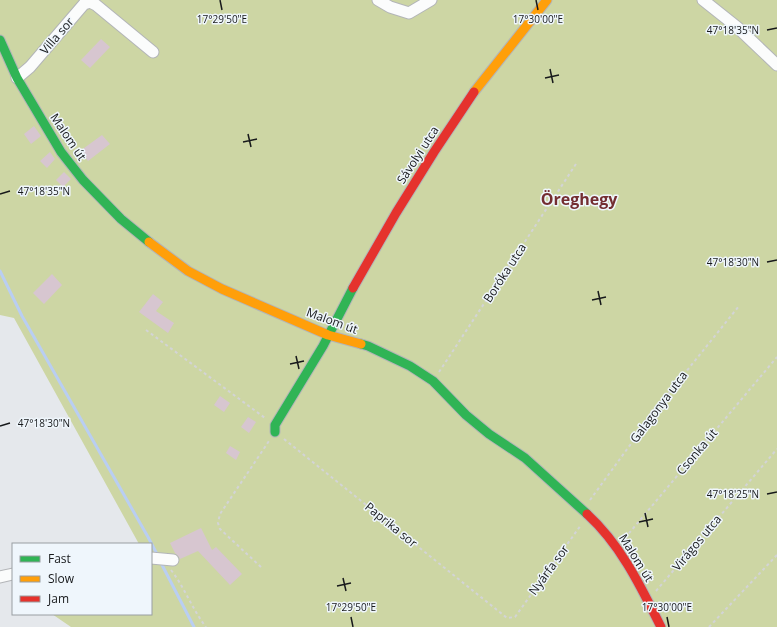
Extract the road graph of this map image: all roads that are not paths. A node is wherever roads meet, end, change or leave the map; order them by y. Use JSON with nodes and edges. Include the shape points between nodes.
{"nodes":[{"id":1,"x":378,"y":0,"type":"edge"},
{"id":2,"x":431,"y":0,"type":"edge"},
{"id":3,"x":547,"y":0,"type":"edge"},
{"id":4,"x":703,"y":0,"type":"edge"},
{"id":5,"x":0,"y":40,"type":"edge"},
{"id":6,"x":153,"y":52,"type":"dead end"},
{"id":7,"x":777,"y":65,"type":"edge"},
{"id":8,"x":18,"y":78,"type":"junction"},
{"id":9,"x":328,"y":335,"type":"junction"},
{"id":10,"x":275,"y":429,"type":"road end"},
{"id":11,"x":12,"y":574,"type":"edge"},
{"id":12,"x":0,"y":577,"type":"edge"},
{"id":13,"x":661,"y":627,"type":"edge"}],
"edges":[{"from":1,"to":2,"type":"street","via":[[409,13]]},
{"from":3,"to":9,"type":"street","name":"Sávolyi utca","via":[[472,95],[434,152],[360,274]]},
{"from":4,"to":7,"type":"street"},
{"from":5,"to":8,"type":"street","name":"Malom út"},
{"from":6,"to":8,"type":"street","name":"Villa sor","via":[[90,2],[84,4]]},
{"from":8,"to":9,"type":"street","name":"Malom út","via":[[61,152],[83,180],[121,219],[159,251],[188,271],[222,289]]},
{"from":9,"to":10,"type":"street","name":"Sávolyi utca"},
{"from":9,"to":13,"type":"street","name":"Malom út","via":[[368,346],[410,366],[433,381],[466,415],[489,434],[525,458],[598,524],[617,547]]},
{"from":11,"to":12,"type":"street"}]}
